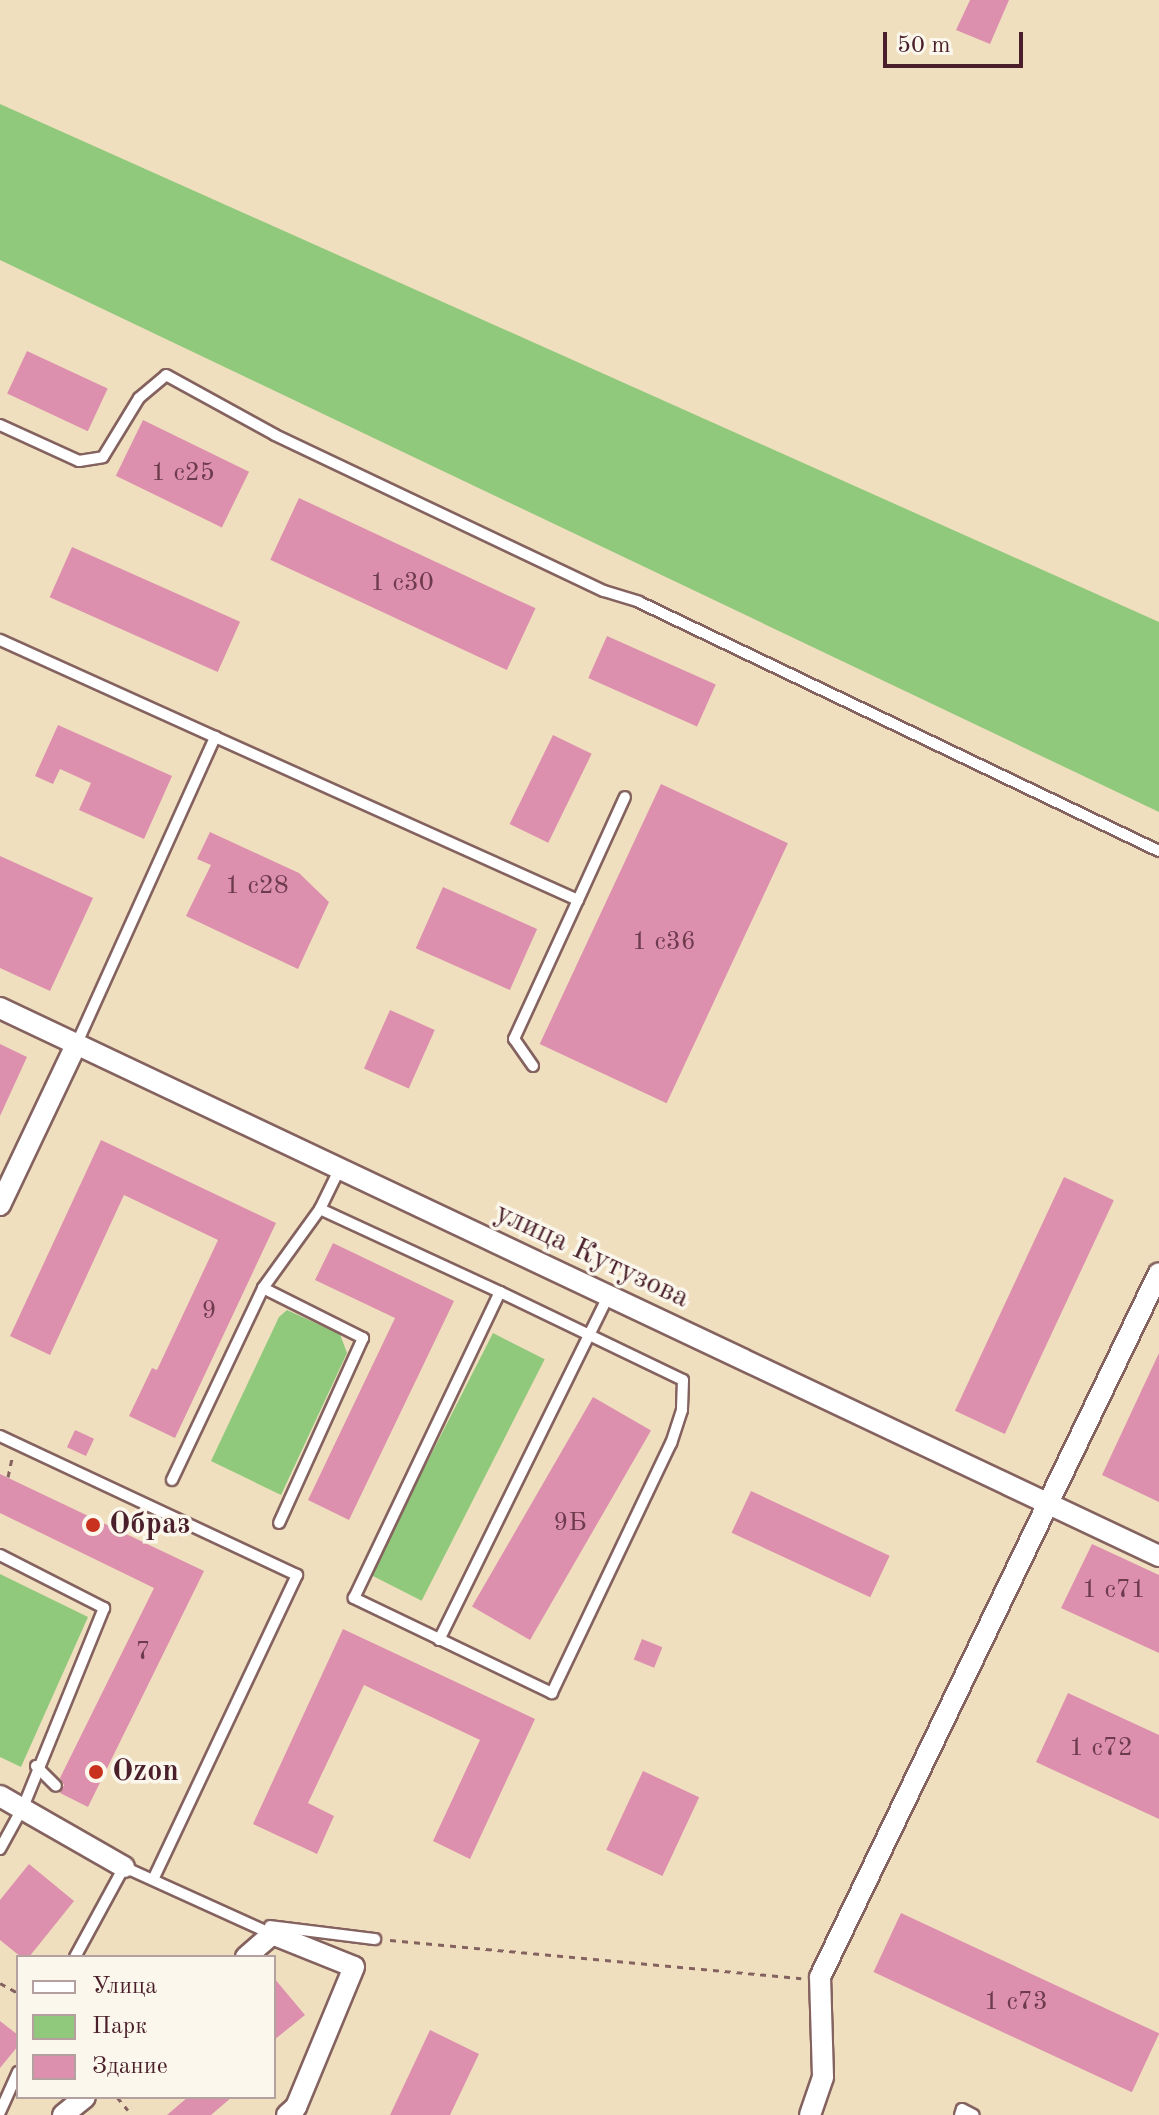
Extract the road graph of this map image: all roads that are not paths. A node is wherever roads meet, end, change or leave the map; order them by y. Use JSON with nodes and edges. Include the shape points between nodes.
{"nodes":[{"id":1,"x":0,"y":425,"type":"edge"},
{"id":2,"x":0,"y":640,"type":"edge"},
{"id":3,"x":215,"y":737,"type":"junction"},
{"id":4,"x":625,"y":797,"type":"dead end"},
{"id":5,"x":1159,"y":851,"type":"edge"},
{"id":6,"x":578,"y":900,"type":"junction"},
{"id":7,"x":0,"y":1008,"type":"edge"},
{"id":8,"x":77,"y":1043,"type":"junction"},
{"id":9,"x":533,"y":1066,"type":"dead end"},
{"id":10,"x":339,"y":1170,"type":"junction"},
{"id":11,"x":0,"y":1205,"type":"edge"},
{"id":12,"x":320,"y":1209,"type":"junction"},
{"id":13,"x":1159,"y":1273,"type":"edge"},
{"id":14,"x":263,"y":1288,"type":"junction"},
{"id":15,"x":500,"y":1292,"type":"junction"},
{"id":16,"x":608,"y":1297,"type":"junction"},
{"id":17,"x":590,"y":1334,"type":"junction"},
{"id":18,"x":0,"y":1436,"type":"edge"},
{"id":19,"x":172,"y":1480,"type":"dead end"},
{"id":20,"x":1049,"y":1506,"type":"junction"},
{"id":21,"x":279,"y":1523,"type":"dead end"},
{"id":22,"x":0,"y":1555,"type":"edge"},
{"id":23,"x":1159,"y":1556,"type":"edge"},
{"id":24,"x":439,"y":1640,"type":"junction"},
{"id":25,"x":36,"y":1766,"type":"junction"},
{"id":26,"x":56,"y":1786,"type":"dead end"},
{"id":27,"x":0,"y":1796,"type":"edge"},
{"id":28,"x":23,"y":1807,"type":"junction"},
{"id":29,"x":0,"y":1849,"type":"edge"},
{"id":30,"x":124,"y":1867,"type":"junction"},
{"id":31,"x":153,"y":1879,"type":"junction"},
{"id":32,"x":245,"y":1922,"type":"junction"},
{"id":33,"x":272,"y":1934,"type":"junction"},
{"id":34,"x":375,"y":1939,"type":"road end"},
{"id":35,"x":76,"y":1955,"type":"edge"},
{"id":36,"x":248,"y":1955,"type":"edge"},
{"id":37,"x":16,"y":2076,"type":"edge"},
{"id":38,"x":83,"y":2099,"type":"edge"},
{"id":39,"x":0,"y":2112,"type":"edge"},
{"id":40,"x":63,"y":2115,"type":"edge"},
{"id":41,"x":287,"y":2115,"type":"edge"},
{"id":42,"x":810,"y":2115,"type":"edge"},
{"id":43,"x":960,"y":2115,"type":"edge"},
{"id":44,"x":974,"y":2115,"type":"edge"}],
"edges":[{"from":1,"to":5,"type":"lane","via":[[79,461],[103,457],[139,398],[166,375],[275,435],[604,591],[653,608]]},
{"from":2,"to":3,"type":"lane"},
{"from":3,"to":6,"type":"lane"},
{"from":3,"to":8,"type":"lane"},
{"from":4,"to":6,"type":"lane"},
{"from":6,"to":9,"type":"lane","via":[[514,1039]]},
{"from":7,"to":8,"type":"street","name":"улица Кутузова"},
{"from":8,"to":10,"type":"street","name":"улица Кутузова"},
{"from":8,"to":11,"type":"street"},
{"from":10,"to":12,"type":"lane"},
{"from":10,"to":16,"type":"street","name":"улица Кутузова"},
{"from":12,"to":14,"type":"lane"},
{"from":12,"to":15,"type":"lane"},
{"from":13,"to":20,"type":"street"},
{"from":14,"to":19,"type":"lane"},
{"from":14,"to":21,"type":"lane","via":[[363,1338]]},
{"from":15,"to":17,"type":"lane"},
{"from":15,"to":24,"type":"lane","via":[[354,1598]]},
{"from":16,"to":17,"type":"lane"},
{"from":16,"to":20,"type":"street","name":"улица Кутузова"},
{"from":17,"to":24,"type":"lane"},
{"from":17,"to":24,"type":"lane","via":[[683,1380],[682,1410],[552,1693]]},
{"from":18,"to":31,"type":"lane","via":[[297,1575]]},
{"from":20,"to":23,"type":"street","name":"улица Кутузова"},
{"from":20,"to":42,"type":"street","via":[[820,1977],[823,2077]]},
{"from":22,"to":25,"type":"lane","via":[[104,1608],[103,1621]]},
{"from":25,"to":26,"type":"lane"},
{"from":25,"to":28,"type":"lane"},
{"from":27,"to":28,"type":"street"},
{"from":28,"to":29,"type":"lane"},
{"from":28,"to":30,"type":"street"},
{"from":30,"to":31,"type":"lane"},
{"from":30,"to":35,"type":"lane"},
{"from":31,"to":32,"type":"lane"},
{"from":32,"to":33,"type":"lane"},
{"from":32,"to":34,"type":"lane"},
{"from":33,"to":36,"type":"street"},
{"from":33,"to":41,"type":"street","via":[[354,1967],[296,2107]]},
{"from":37,"to":39,"type":"lane"},
{"from":38,"to":40,"type":"street"},
{"from":43,"to":44,"type":"lane","via":[[962,2109]]}]}
